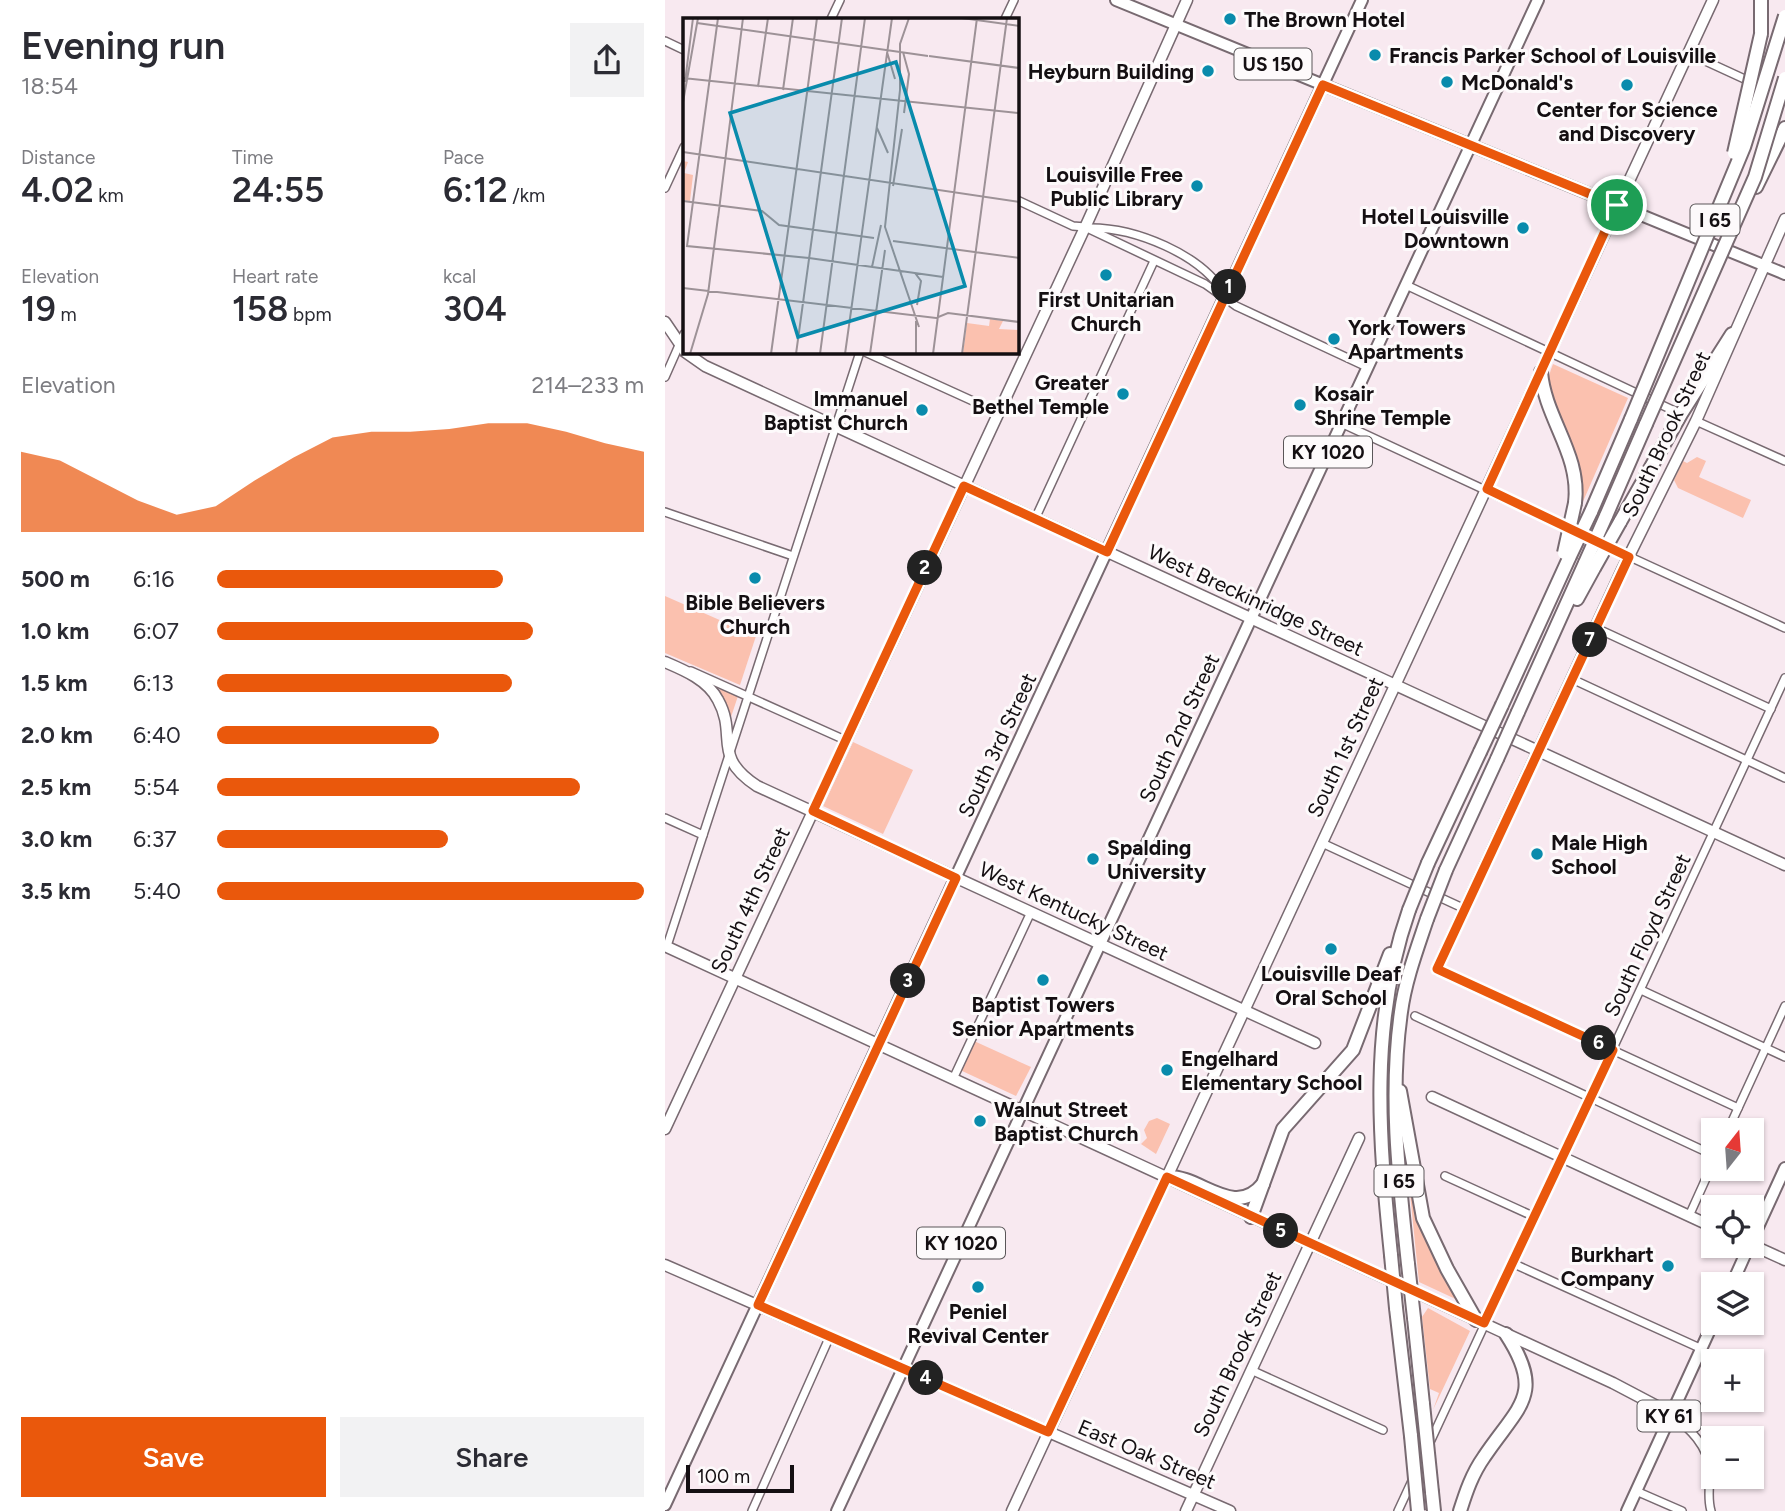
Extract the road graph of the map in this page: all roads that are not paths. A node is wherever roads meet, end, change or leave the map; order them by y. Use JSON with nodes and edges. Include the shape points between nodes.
{"nodes":[{"id":1,"x":840,"y":0,"type":"edge"},
{"id":2,"x":1014,"y":0,"type":"edge"},
{"id":3,"x":1117,"y":0,"type":"edge"},
{"id":4,"x":1187,"y":0,"type":"edge"},
{"id":5,"x":1361,"y":0,"type":"edge"},
{"id":6,"x":1538,"y":0,"type":"edge"},
{"id":7,"x":1713,"y":0,"type":"edge"},
{"id":8,"x":1761,"y":0,"type":"edge"},
{"id":9,"x":1785,"y":16,"type":"edge"},
{"id":10,"x":831,"y":18,"type":"edge"},
{"id":11,"x":1005,"y":18,"type":"edge"},
{"id":12,"x":1175,"y":24,"type":"junction"},
{"id":13,"x":665,"y":41,"type":"edge"},
{"id":14,"x":683,"y":50,"type":"edge"},
{"id":15,"x":1688,"y":53,"type":"junction"},
{"id":16,"x":1785,"y":78,"type":"edge"},
{"id":17,"x":1323,"y":85,"type":"junction"},
{"id":18,"x":1785,"y":98,"type":"edge"},
{"id":19,"x":1785,"y":128,"type":"edge"},
{"id":20,"x":1471,"y":145,"type":"junction"},
{"id":21,"x":683,"y":149,"type":"edge"},
{"id":22,"x":665,"y":188,"type":"edge"},
{"id":23,"x":1019,"y":201,"type":"edge"},
{"id":24,"x":1617,"y":205,"type":"junction"},
{"id":25,"x":1717,"y":215,"type":"junction"},
{"id":26,"x":1785,"y":219,"type":"edge"},
{"id":27,"x":1085,"y":228,"type":"junction"},
{"id":28,"x":1729,"y":236,"type":"junction"},
{"id":29,"x":1154,"y":261,"type":"junction"},
{"id":30,"x":1764,"y":265,"type":"junction"},
{"id":31,"x":1785,"y":274,"type":"edge"},
{"id":32,"x":1406,"y":285,"type":"junction"},
{"id":33,"x":1225,"y":296,"type":"junction"},
{"id":34,"x":665,"y":322,"type":"edge"},
{"id":35,"x":1732,"y":334,"type":"junction"},
{"id":36,"x":683,"y":343,"type":"edge"},
{"id":37,"x":683,"y":346,"type":"edge"},
{"id":38,"x":1549,"y":352,"type":"junction"},
{"id":39,"x":694,"y":354,"type":"edge"},
{"id":40,"x":862,"y":354,"type":"edge"},
{"id":41,"x":867,"y":354,"type":"edge"},
{"id":42,"x":1367,"y":367,"type":"junction"},
{"id":43,"x":1541,"y":372,"type":"junction"},
{"id":44,"x":665,"y":377,"type":"edge"},
{"id":45,"x":997,"y":412,"type":"junction"},
{"id":46,"x":1681,"y":414,"type":"junction"},
{"id":47,"x":1696,"y":421,"type":"junction"},
{"id":48,"x":1342,"y":423,"type":"junction"},
{"id":49,"x":835,"y":426,"type":"junction"},
{"id":50,"x":1785,"y":461,"type":"edge"},
{"id":51,"x":964,"y":486,"type":"junction"},
{"id":52,"x":1487,"y":489,"type":"junction"},
{"id":53,"x":665,"y":512,"type":"edge"},
{"id":54,"x":1035,"y":519,"type":"junction"},
{"id":55,"x":1107,"y":552,"type":"junction"},
{"id":56,"x":1567,"y":555,"type":"junction"},
{"id":57,"x":793,"y":556,"type":"junction"},
{"id":58,"x":1629,"y":557,"type":"junction"},
{"id":59,"x":1590,"y":565,"type":"junction"},
{"id":60,"x":1251,"y":618,"type":"junction"},
{"id":61,"x":1595,"y":628,"type":"junction"},
{"id":62,"x":1785,"y":628,"type":"edge"},
{"id":63,"x":665,"y":662,"type":"edge"},
{"id":64,"x":680,"y":668,"type":"junction"},
{"id":65,"x":1785,"y":678,"type":"edge"},
{"id":66,"x":1572,"y":679,"type":"junction"},
{"id":67,"x":1395,"y":685,"type":"junction"},
{"id":68,"x":748,"y":695,"type":"junction"},
{"id":69,"x":1771,"y":709,"type":"junction"},
{"id":70,"x":845,"y":740,"type":"junction"},
{"id":71,"x":1538,"y":751,"type":"junction"},
{"id":72,"x":729,"y":754,"type":"junction"},
{"id":73,"x":1747,"y":760,"type":"junction"},
{"id":74,"x":1785,"y":778,"type":"edge"},
{"id":75,"x":813,"y":811,"type":"junction"},
{"id":76,"x":665,"y":818,"type":"edge"},
{"id":77,"x":1714,"y":832,"type":"junction"},
{"id":78,"x":703,"y":835,"type":"junction"},
{"id":79,"x":1322,"y":843,"type":"junction"},
{"id":80,"x":1785,"y":865,"type":"edge"},
{"id":81,"x":956,"y":878,"type":"junction"},
{"id":82,"x":1465,"y":909,"type":"junction"},
{"id":83,"x":1031,"y":912,"type":"junction"},
{"id":84,"x":1100,"y":944,"type":"junction"},
{"id":85,"x":666,"y":946,"type":"edge"},
{"id":86,"x":1437,"y":969,"type":"joint"},
{"id":87,"x":735,"y":978,"type":"junction"},
{"id":88,"x":1383,"y":987,"type":"junction"},
{"id":89,"x":1641,"y":990,"type":"junction"},
{"id":90,"x":1785,"y":1006,"type":"edge"},
{"id":91,"x":1244,"y":1011,"type":"junction"},
{"id":92,"x":1415,"y":1016,"type":"dead end"},
{"id":93,"x":1315,"y":1044,"type":"dead end"},
{"id":94,"x":879,"y":1045,"type":"junction"},
{"id":95,"x":1766,"y":1048,"type":"junction"},
{"id":96,"x":1613,"y":1050,"type":"junction"},
{"id":97,"x":1785,"y":1057,"type":"edge"},
{"id":98,"x":953,"y":1079,"type":"junction"},
{"id":99,"x":1431,"y":1097,"type":"dead end"},
{"id":100,"x":1399,"y":1098,"type":"junction"},
{"id":101,"x":1590,"y":1098,"type":"junction"},
{"id":102,"x":1738,"y":1108,"type":"junction"},
{"id":103,"x":1022,"y":1111,"type":"junction"},
{"id":104,"x":1733,"y":1118,"type":"edge"},
{"id":105,"x":665,"y":1129,"type":"edge"},
{"id":106,"x":1359,"y":1138,"type":"dead end"},
{"id":107,"x":1701,"y":1149,"type":"edge"},
{"id":108,"x":1563,"y":1158,"type":"junction"},
{"id":109,"x":1785,"y":1168,"type":"edge"},
{"id":110,"x":1445,"y":1176,"type":"dead end"},
{"id":111,"x":1167,"y":1177,"type":"junction"},
{"id":112,"x":1705,"y":1181,"type":"edge"},
{"id":113,"x":1263,"y":1184,"type":"junction"},
{"id":114,"x":1764,"y":1215,"type":"edge"},
{"id":115,"x":1689,"y":1216,"type":"junction"},
{"id":116,"x":1251,"y":1217,"type":"junction"},
{"id":117,"x":1535,"y":1217,"type":"junction"},
{"id":118,"x":1701,"y":1222,"type":"edge"},
{"id":119,"x":1310,"y":1243,"type":"junction"},
{"id":120,"x":1764,"y":1250,"type":"edge"},
{"id":121,"x":1785,"y":1260,"type":"edge"},
{"id":122,"x":1513,"y":1263,"type":"junction"},
{"id":123,"x":665,"y":1265,"type":"edge"},
{"id":124,"x":758,"y":1305,"type":"junction"},
{"id":125,"x":1480,"y":1322,"type":"junction"},
{"id":126,"x":1506,"y":1334,"type":"junction"},
{"id":127,"x":1708,"y":1335,"type":"edge"},
{"id":128,"x":830,"y":1336,"type":"junction"},
{"id":129,"x":1702,"y":1349,"type":"joint"},
{"id":130,"x":1701,"y":1351,"type":"edge"},
{"id":131,"x":903,"y":1368,"type":"junction"},
{"id":132,"x":1251,"y":1370,"type":"junction"},
{"id":133,"x":1670,"y":1413,"type":"junction"},
{"id":134,"x":1383,"y":1430,"type":"dead end"},
{"id":135,"x":1048,"y":1432,"type":"junction"},
{"id":136,"x":1636,"y":1491,"type":"junction"},
{"id":137,"x":1194,"y":1495,"type":"junction"},
{"id":138,"x":665,"y":1504,"type":"edge"},
{"id":139,"x":752,"y":1511,"type":"edge"},
{"id":140,"x":837,"y":1511,"type":"edge"},
{"id":141,"x":1012,"y":1511,"type":"edge"},
{"id":142,"x":1186,"y":1511,"type":"edge"},
{"id":143,"x":1230,"y":1511,"type":"edge"},
{"id":144,"x":1398,"y":1511,"type":"edge"},
{"id":145,"x":1417,"y":1511,"type":"edge"},
{"id":146,"x":1434,"y":1511,"type":"edge"},
{"id":147,"x":1460,"y":1511,"type":"edge"},
{"id":148,"x":1627,"y":1511,"type":"edge"},
{"id":149,"x":1682,"y":1511,"type":"edge"},
{"id":150,"x":1711,"y":1511,"type":"edge"}],
"edges":[{"from":1,"to":10,"type":"street"},
{"from":2,"to":11,"type":"street"},
{"from":3,"to":12,"type":"main road","number":"US 150"},
{"from":4,"to":12,"type":"street","name":"South 4th Street"},
{"from":5,"to":17,"type":"main road","name":"South 3rd Street"},
{"from":6,"to":20,"type":"main road","name":"South 2nd Street","number":"KY 1020"},
{"from":7,"to":15,"type":"street","name":"South 1st Street"},
{"from":8,"to":25,"type":"highway","bridge":true,"via":[[1761,34],[1748,100]]},
{"from":9,"to":25,"type":"highway","number":"I 65","bridge":true,"via":[[1744,147]]},
{"from":12,"to":17,"type":"main road","number":"US 150"},
{"from":12,"to":27,"type":"street","name":"South 4th Street"},
{"from":13,"to":14,"type":"street"},
{"from":15,"to":18,"type":"street"},
{"from":15,"to":24,"type":"street","name":"South 1st Street"},
{"from":16,"to":28,"type":"highway","number":"I 65","bridge":true,"via":[[1763,157]]},
{"from":17,"to":20,"type":"main road","number":"US 150"},
{"from":17,"to":33,"type":"main road","name":"South 3rd Street"},
{"from":19,"to":28,"type":"highway","bridge":true},
{"from":20,"to":24,"type":"main road","number":"US 150"},
{"from":20,"to":32,"type":"main road","name":"South 2nd Street","number":"KY 1020"},
{"from":21,"to":22,"type":"street"},
{"from":23,"to":27,"type":"street"},
{"from":24,"to":30,"type":"main road","number":"US 150"},
{"from":24,"to":38,"type":"street","name":"South 1st Street"},
{"from":25,"to":56,"type":"highway","number":"I 65","bridge":true,"via":[[1591,512]]},
{"from":26,"to":30,"type":"street","name":"South Brook Street"},
{"from":27,"to":29,"type":"street"},
{"from":27,"to":33,"type":"street","via":[[1123,230],[1185,257],[1212,276]]},
{"from":27,"to":45,"type":"street","name":"South 4th Street"},
{"from":28,"to":59,"type":"highway","number":"I 65","bridge":true,"via":[[1606,516]]},
{"from":29,"to":33,"type":"street"},
{"from":29,"to":54,"type":"street"},
{"from":30,"to":31,"type":"main road","number":"US 150"},
{"from":30,"to":35,"type":"street","name":"South Brook Street"},
{"from":32,"to":38,"type":"street"},
{"from":32,"to":42,"type":"main road","name":"South 2nd Street","number":"KY 1020"},
{"from":33,"to":42,"type":"street","via":[[1236,306]]},
{"from":33,"to":55,"type":"main road","name":"South 3rd Street"},
{"from":34,"to":36,"type":"street","name":"West Breckinridge Street"},
{"from":35,"to":46,"type":"highway"},
{"from":35,"to":47,"type":"street","name":"South Brook Street"},
{"from":37,"to":44,"type":"street"},
{"from":38,"to":43,"type":"street","name":"South 1st Street"},
{"from":38,"to":46,"type":"street"},
{"from":39,"to":49,"type":"street","name":"West Breckinridge Street","via":[[705,366]]},
{"from":40,"to":49,"type":"street"},
{"from":41,"to":45,"type":"street"},
{"from":42,"to":48,"type":"main road","name":"South 2nd Street","number":"KY 1020"},
{"from":43,"to":52,"type":"street","name":"South 1st Street"},
{"from":43,"to":56,"type":"highway","bridge":true,"via":[[1547,406],[1572,461],[1575,503]]},
{"from":45,"to":51,"type":"street","name":"South 4th Street"},
{"from":46,"to":59,"type":"highway","bridge":true},
{"from":47,"to":50,"type":"street"},
{"from":47,"to":58,"type":"street","name":"South Brook Street"},
{"from":48,"to":52,"type":"street"},
{"from":48,"to":60,"type":"main road","name":"South 2nd Street","number":"KY 1020"},
{"from":49,"to":51,"type":"street","name":"West Breckinridge Street"},
{"from":49,"to":57,"type":"street"},
{"from":51,"to":54,"type":"street","name":"West Breckinridge Street"},
{"from":51,"to":70,"type":"street","name":"South 4th Street"},
{"from":52,"to":58,"type":"street"},
{"from":52,"to":67,"type":"street","name":"South 1st Street"},
{"from":53,"to":57,"type":"street"},
{"from":54,"to":55,"type":"street","name":"West Breckinridge Street"},
{"from":55,"to":60,"type":"street","name":"West Breckinridge Street"},
{"from":55,"to":81,"type":"main road","name":"South 3rd Street"},
{"from":56,"to":88,"type":"highway","number":"I 65","bridge":true,"via":[[1428,863]]},
{"from":57,"to":68,"type":"street"},
{"from":58,"to":61,"type":"street","name":"South Brook Street"},
{"from":58,"to":62,"type":"street"},
{"from":59,"to":100,"type":"highway","number":"I 65","bridge":true,"via":[[1537,669],[1427,919],[1405,992],[1396,1074]]},
{"from":60,"to":67,"type":"street","name":"West Breckinridge Street"},
{"from":60,"to":84,"type":"main road","name":"South 2nd Street","number":"KY 1020"},
{"from":61,"to":66,"type":"street","name":"South Brook Street"},
{"from":61,"to":69,"type":"street"},
{"from":63,"to":64,"type":"street","name":"West Kentucky Street"},
{"from":64,"to":68,"type":"street","name":"West Kentucky Street"},
{"from":64,"to":72,"type":"street","name":"West Kentucky Street","via":[[705,683],[719,701]]},
{"from":65,"to":69,"type":"street","name":"South Floyd Street"},
{"from":66,"to":71,"type":"street","name":"South Brook Street"},
{"from":66,"to":73,"type":"street"},
{"from":67,"to":71,"type":"street","name":"West Breckinridge Street"},
{"from":67,"to":79,"type":"street","name":"South 1st Street"},
{"from":68,"to":70,"type":"street","name":"West Kentucky Street"},
{"from":68,"to":72,"type":"street"},
{"from":69,"to":73,"type":"street","name":"South Floyd Street"},
{"from":70,"to":75,"type":"street","name":"South 4th Street"},
{"from":71,"to":77,"type":"street","name":"West Breckinridge Street"},
{"from":71,"to":82,"type":"street","name":"South Brook Street"},
{"from":72,"to":75,"type":"street","name":"West Kentucky Street","via":[[732,765],[747,780]]},
{"from":72,"to":78,"type":"street"},
{"from":73,"to":74,"type":"street"},
{"from":73,"to":77,"type":"street","name":"South Floyd Street"},
{"from":75,"to":81,"type":"street","name":"West Kentucky Street"},
{"from":75,"to":87,"type":"street","name":"South 4th Street"},
{"from":76,"to":78,"type":"street"},
{"from":77,"to":80,"type":"street","name":"West Breckinridge Street"},
{"from":77,"to":89,"type":"street","name":"South Floyd Street"},
{"from":78,"to":85,"type":"street"},
{"from":79,"to":82,"type":"street"},
{"from":79,"to":91,"type":"street","name":"South 1st Street"},
{"from":81,"to":83,"type":"street","name":"West Kentucky Street"},
{"from":81,"to":94,"type":"main road","name":"South 3rd Street"},
{"from":82,"to":86,"type":"street","name":"South Brook Street"},
{"from":83,"to":84,"type":"street","name":"West Kentucky Street"},
{"from":83,"to":98,"type":"street"},
{"from":84,"to":91,"type":"street","name":"West Kentucky Street"},
{"from":84,"to":103,"type":"main road","name":"South 2nd Street","number":"KY 1020"},
{"from":85,"to":87,"type":"street"},
{"from":86,"to":96,"type":"street"},
{"from":87,"to":94,"type":"street"},
{"from":87,"to":105,"type":"street","name":"South 4th Street"},
{"from":88,"to":113,"type":"highway","via":[[1347,1059],[1282,1132]]},
{"from":88,"to":145,"type":"highway","number":"I 65","bridge":true,"via":[[1379,1119]]},
{"from":89,"to":95,"type":"street"},
{"from":89,"to":96,"type":"street","name":"South Floyd Street"},
{"from":90,"to":95,"type":"street"},
{"from":91,"to":93,"type":"street","name":"West Kentucky Street"},
{"from":91,"to":111,"type":"street","name":"South 1st Street"},
{"from":92,"to":101,"type":"street"},
{"from":94,"to":98,"type":"street"},
{"from":94,"to":124,"type":"main road","name":"South 3rd Street"},
{"from":95,"to":97,"type":"street"},
{"from":95,"to":102,"type":"street"},
{"from":96,"to":101,"type":"street","name":"South Floyd Street"},
{"from":96,"to":102,"type":"street"},
{"from":98,"to":103,"type":"street"},
{"from":99,"to":108,"type":"street"},
{"from":100,"to":125,"type":"highway","via":[[1423,1218]]},
{"from":100,"to":146,"type":"highway","number":"I 65","bridge":true,"via":[[1398,1166]]},
{"from":101,"to":107,"type":"street"},
{"from":101,"to":108,"type":"street","name":"South Floyd Street"},
{"from":102,"to":104,"type":"street"},
{"from":103,"to":111,"type":"street"},
{"from":103,"to":131,"type":"main road","name":"South 2nd Street","number":"KY 1020"},
{"from":106,"to":119,"type":"street","name":"South Brook Street"},
{"from":108,"to":115,"type":"street"},
{"from":108,"to":117,"type":"street","name":"South Floyd Street"},
{"from":109,"to":114,"type":"main road"},
{"from":110,"to":117,"type":"street"},
{"from":111,"to":113,"type":"highway","via":[[1179,1176],[1234,1199],[1247,1198]]},
{"from":111,"to":116,"type":"street"},
{"from":111,"to":135,"type":"street","name":"South 1st Street"},
{"from":112,"to":115,"type":"street"},
{"from":113,"to":116,"type":"highway"},
{"from":115,"to":118,"type":"street"},
{"from":116,"to":119,"type":"street"},
{"from":117,"to":122,"type":"street","name":"South Floyd Street"},
{"from":119,"to":125,"type":"street"},
{"from":119,"to":132,"type":"street","name":"South Brook Street"},
{"from":120,"to":121,"type":"street"},
{"from":122,"to":125,"type":"street","name":"South Floyd Street"},
{"from":122,"to":129,"type":"street"},
{"from":123,"to":124,"type":"street","name":"East Oak Street"},
{"from":124,"to":128,"type":"street","name":"East Oak Street"},
{"from":124,"to":138,"type":"main road","name":"South 3rd Street"},
{"from":125,"to":126,"type":"street"},
{"from":125,"to":144,"type":"street","name":"South Floyd Street"},
{"from":126,"to":133,"type":"street"},
{"from":126,"to":147,"type":"highway","via":[[1525,1366],[1524,1397],[1477,1467]]},
{"from":127,"to":129,"type":"main road","number":"KY 61"},
{"from":128,"to":131,"type":"street","name":"East Oak Street"},
{"from":128,"to":139,"type":"street"},
{"from":130,"to":133,"type":"main road","number":"KY 61"},
{"from":131,"to":135,"type":"street","name":"East Oak Street"},
{"from":131,"to":140,"type":"main road","name":"South 2nd Street","number":"KY 1020"},
{"from":132,"to":134,"type":"street"},
{"from":132,"to":137,"type":"street","name":"South Brook Street"},
{"from":133,"to":136,"type":"main road","number":"KY 61"},
{"from":133,"to":150,"type":"street","via":[[1706,1452]]},
{"from":135,"to":137,"type":"street","name":"East Oak Street"},
{"from":135,"to":141,"type":"street","name":"South 1st Street"},
{"from":136,"to":148,"type":"main road","number":"KY 61"},
{"from":136,"to":149,"type":"street"},
{"from":137,"to":142,"type":"street","name":"South Brook Street"},
{"from":137,"to":143,"type":"street","name":"East Oak Street"}]}
